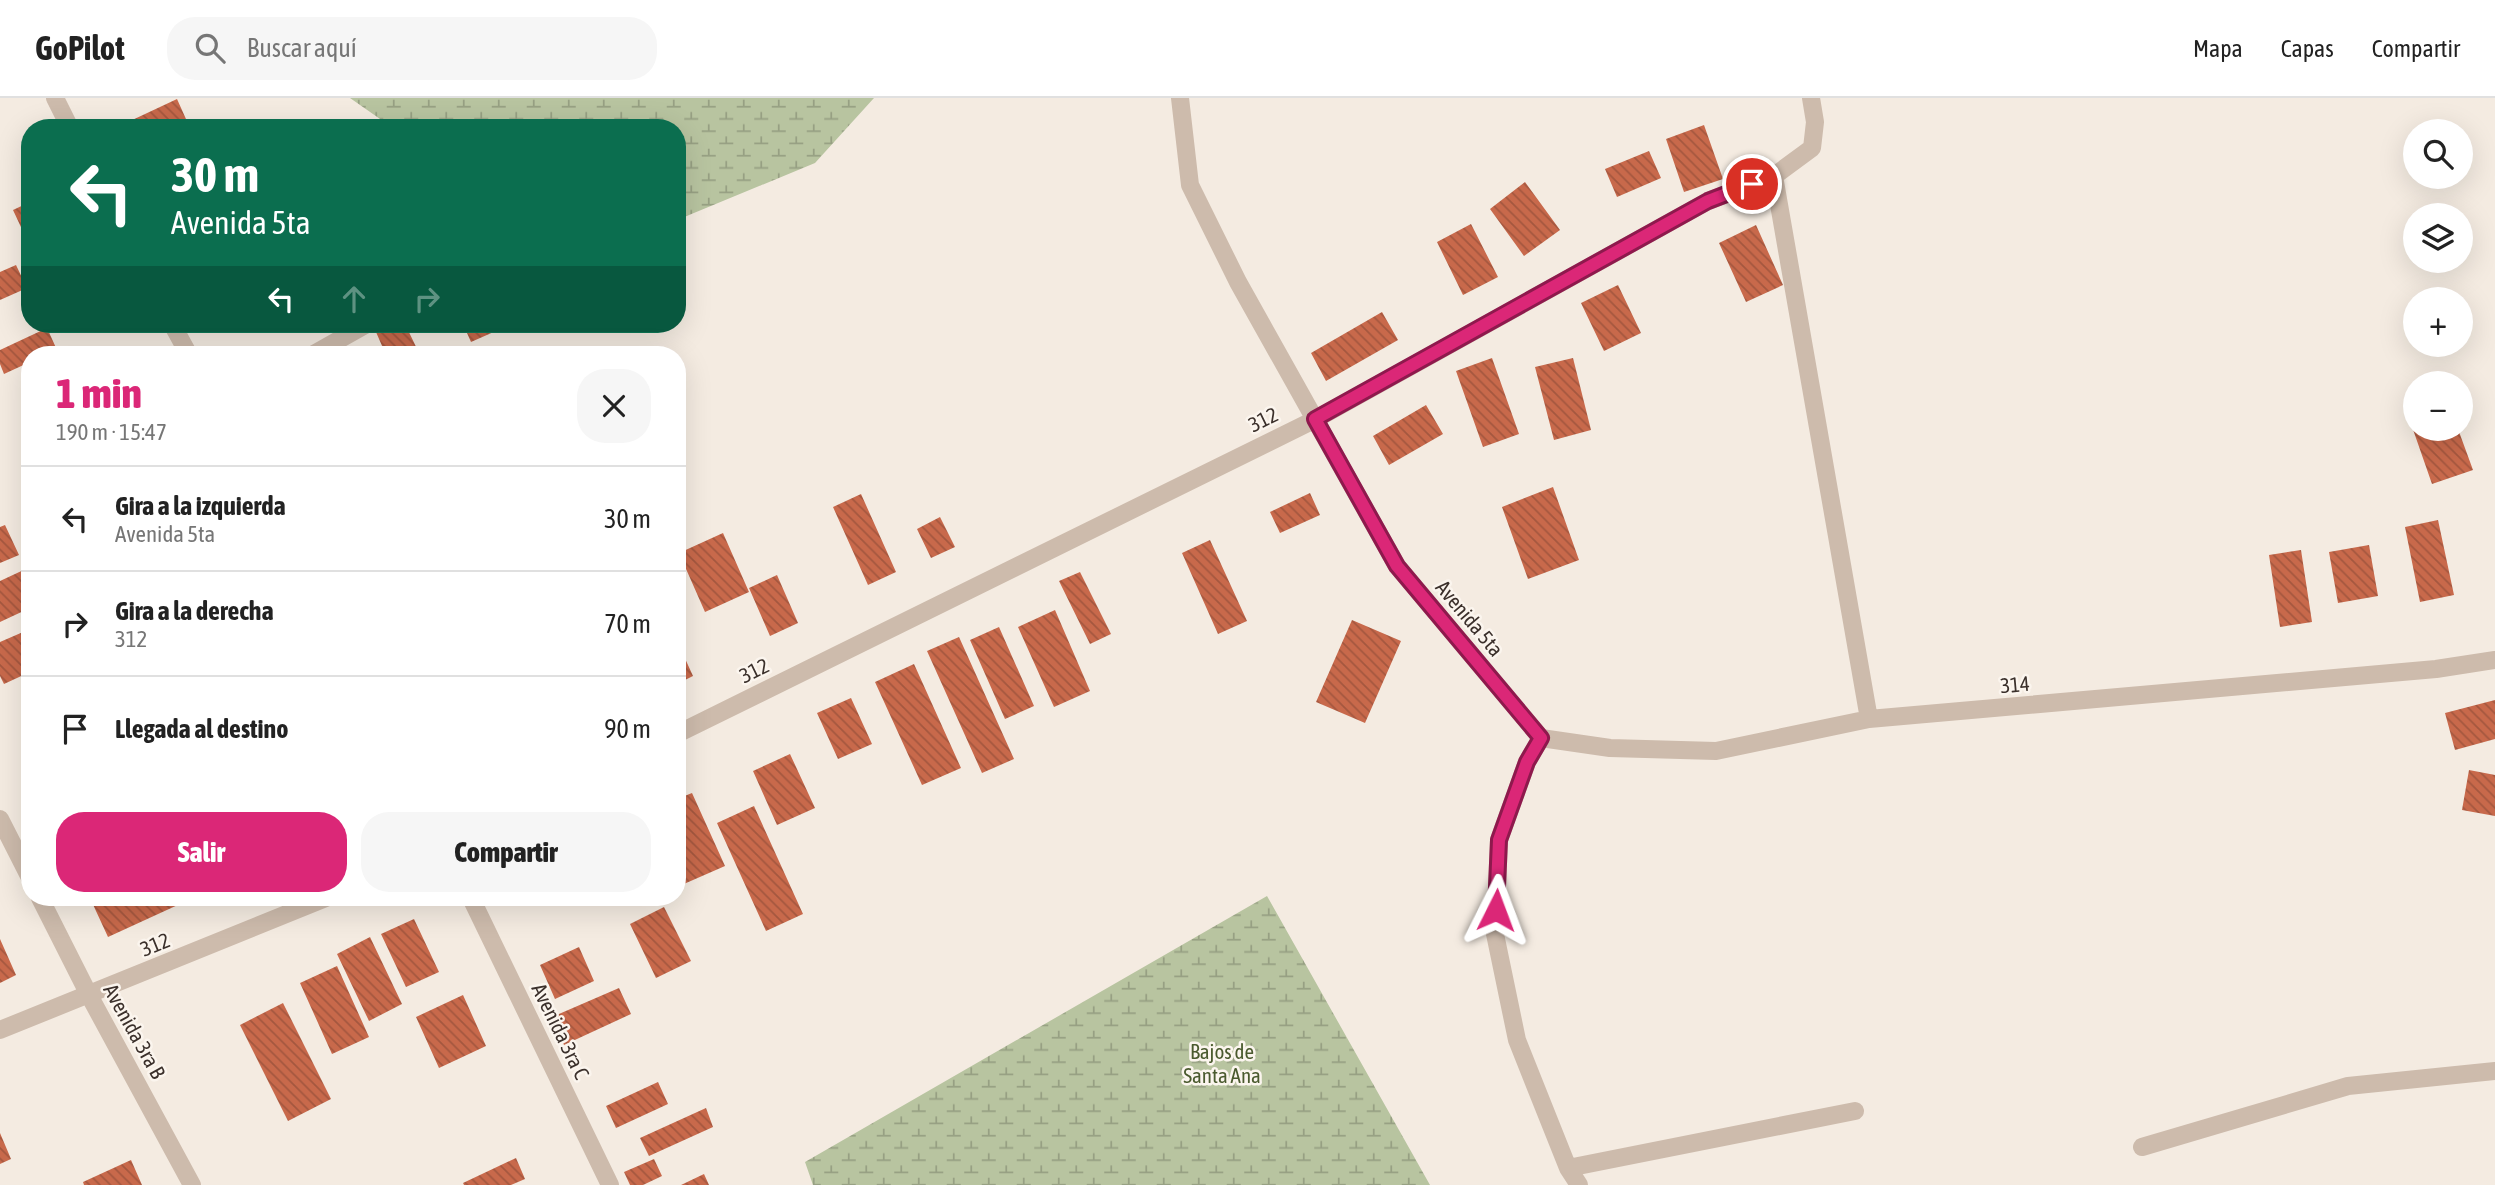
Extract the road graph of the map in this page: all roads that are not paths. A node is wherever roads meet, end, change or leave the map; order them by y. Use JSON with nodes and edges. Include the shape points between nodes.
{"nodes":[{"id":1,"x":55,"y":98,"type":"edge"},
{"id":2,"x":1180,"y":98,"type":"edge"},
{"id":3,"x":1811,"y":98,"type":"edge"},
{"id":4,"x":66,"y":119,"type":"edge"},
{"id":5,"x":1774,"y":176,"type":"junction"},
{"id":6,"x":351,"y":333,"type":"edge"},
{"id":7,"x":328,"y":346,"type":"edge"},
{"id":8,"x":1315,"y":419,"type":"junction"},
{"id":9,"x":2495,"y":660,"type":"edge"},
{"id":10,"x":1870,"y":719,"type":"junction"},
{"id":11,"x":686,"y":730,"type":"edge"},
{"id":12,"x":1541,"y":738,"type":"junction"},
{"id":13,"x":0,"y":819,"type":"edge"},
{"id":14,"x":21,"y":860,"type":"edge"},
{"id":15,"x":44,"y":906,"type":"edge"},
{"id":16,"x":306,"y":906,"type":"edge"},
{"id":17,"x":475,"y":906,"type":"edge"},
{"id":18,"x":89,"y":995,"type":"junction"},
{"id":19,"x":0,"y":1030,"type":"edge"},
{"id":20,"x":2495,"y":1072,"type":"edge"},
{"id":21,"x":1855,"y":1111,"type":"dead end"},
{"id":22,"x":2142,"y":1147,"type":"dead end"},
{"id":23,"x":1568,"y":1168,"type":"junction"},
{"id":24,"x":192,"y":1185,"type":"edge"},
{"id":25,"x":610,"y":1185,"type":"edge"},
{"id":26,"x":1579,"y":1185,"type":"edge"}],
"edges":[{"from":1,"to":4,"type":"street"},
{"from":2,"to":8,"type":"street","name":"Avenida 5ta","via":[[1190,185]]},
{"from":3,"to":5,"type":"street","name":"312","via":[[1815,122],[1812,148]]},
{"from":5,"to":8,"type":"street","name":"312","via":[[1708,201]]},
{"from":5,"to":10,"type":"street"},
{"from":6,"to":7,"type":"street"},
{"from":8,"to":11,"type":"street","name":"312"},
{"from":8,"to":12,"type":"street","name":"Avenida 5ta","via":[[1397,566]]},
{"from":9,"to":10,"type":"street","name":"314"},
{"from":10,"to":12,"type":"street","name":"314","via":[[1716,751],[1610,748]]},
{"from":12,"to":23,"type":"street","via":[[1527,762],[1499,840],[1495,934],[1517,1040]]},
{"from":13,"to":14,"type":"street"},
{"from":15,"to":18,"type":"street","name":"Avenida 3ra B"},
{"from":16,"to":18,"type":"street","name":"312"},
{"from":17,"to":25,"type":"street","name":"Avenida 3ra C"},
{"from":18,"to":19,"type":"street","name":"312"},
{"from":18,"to":24,"type":"street","name":"Avenida 3ra B"},
{"from":20,"to":22,"type":"street","via":[[2348,1086]]},
{"from":21,"to":23,"type":"street"},
{"from":23,"to":26,"type":"street"}]}
